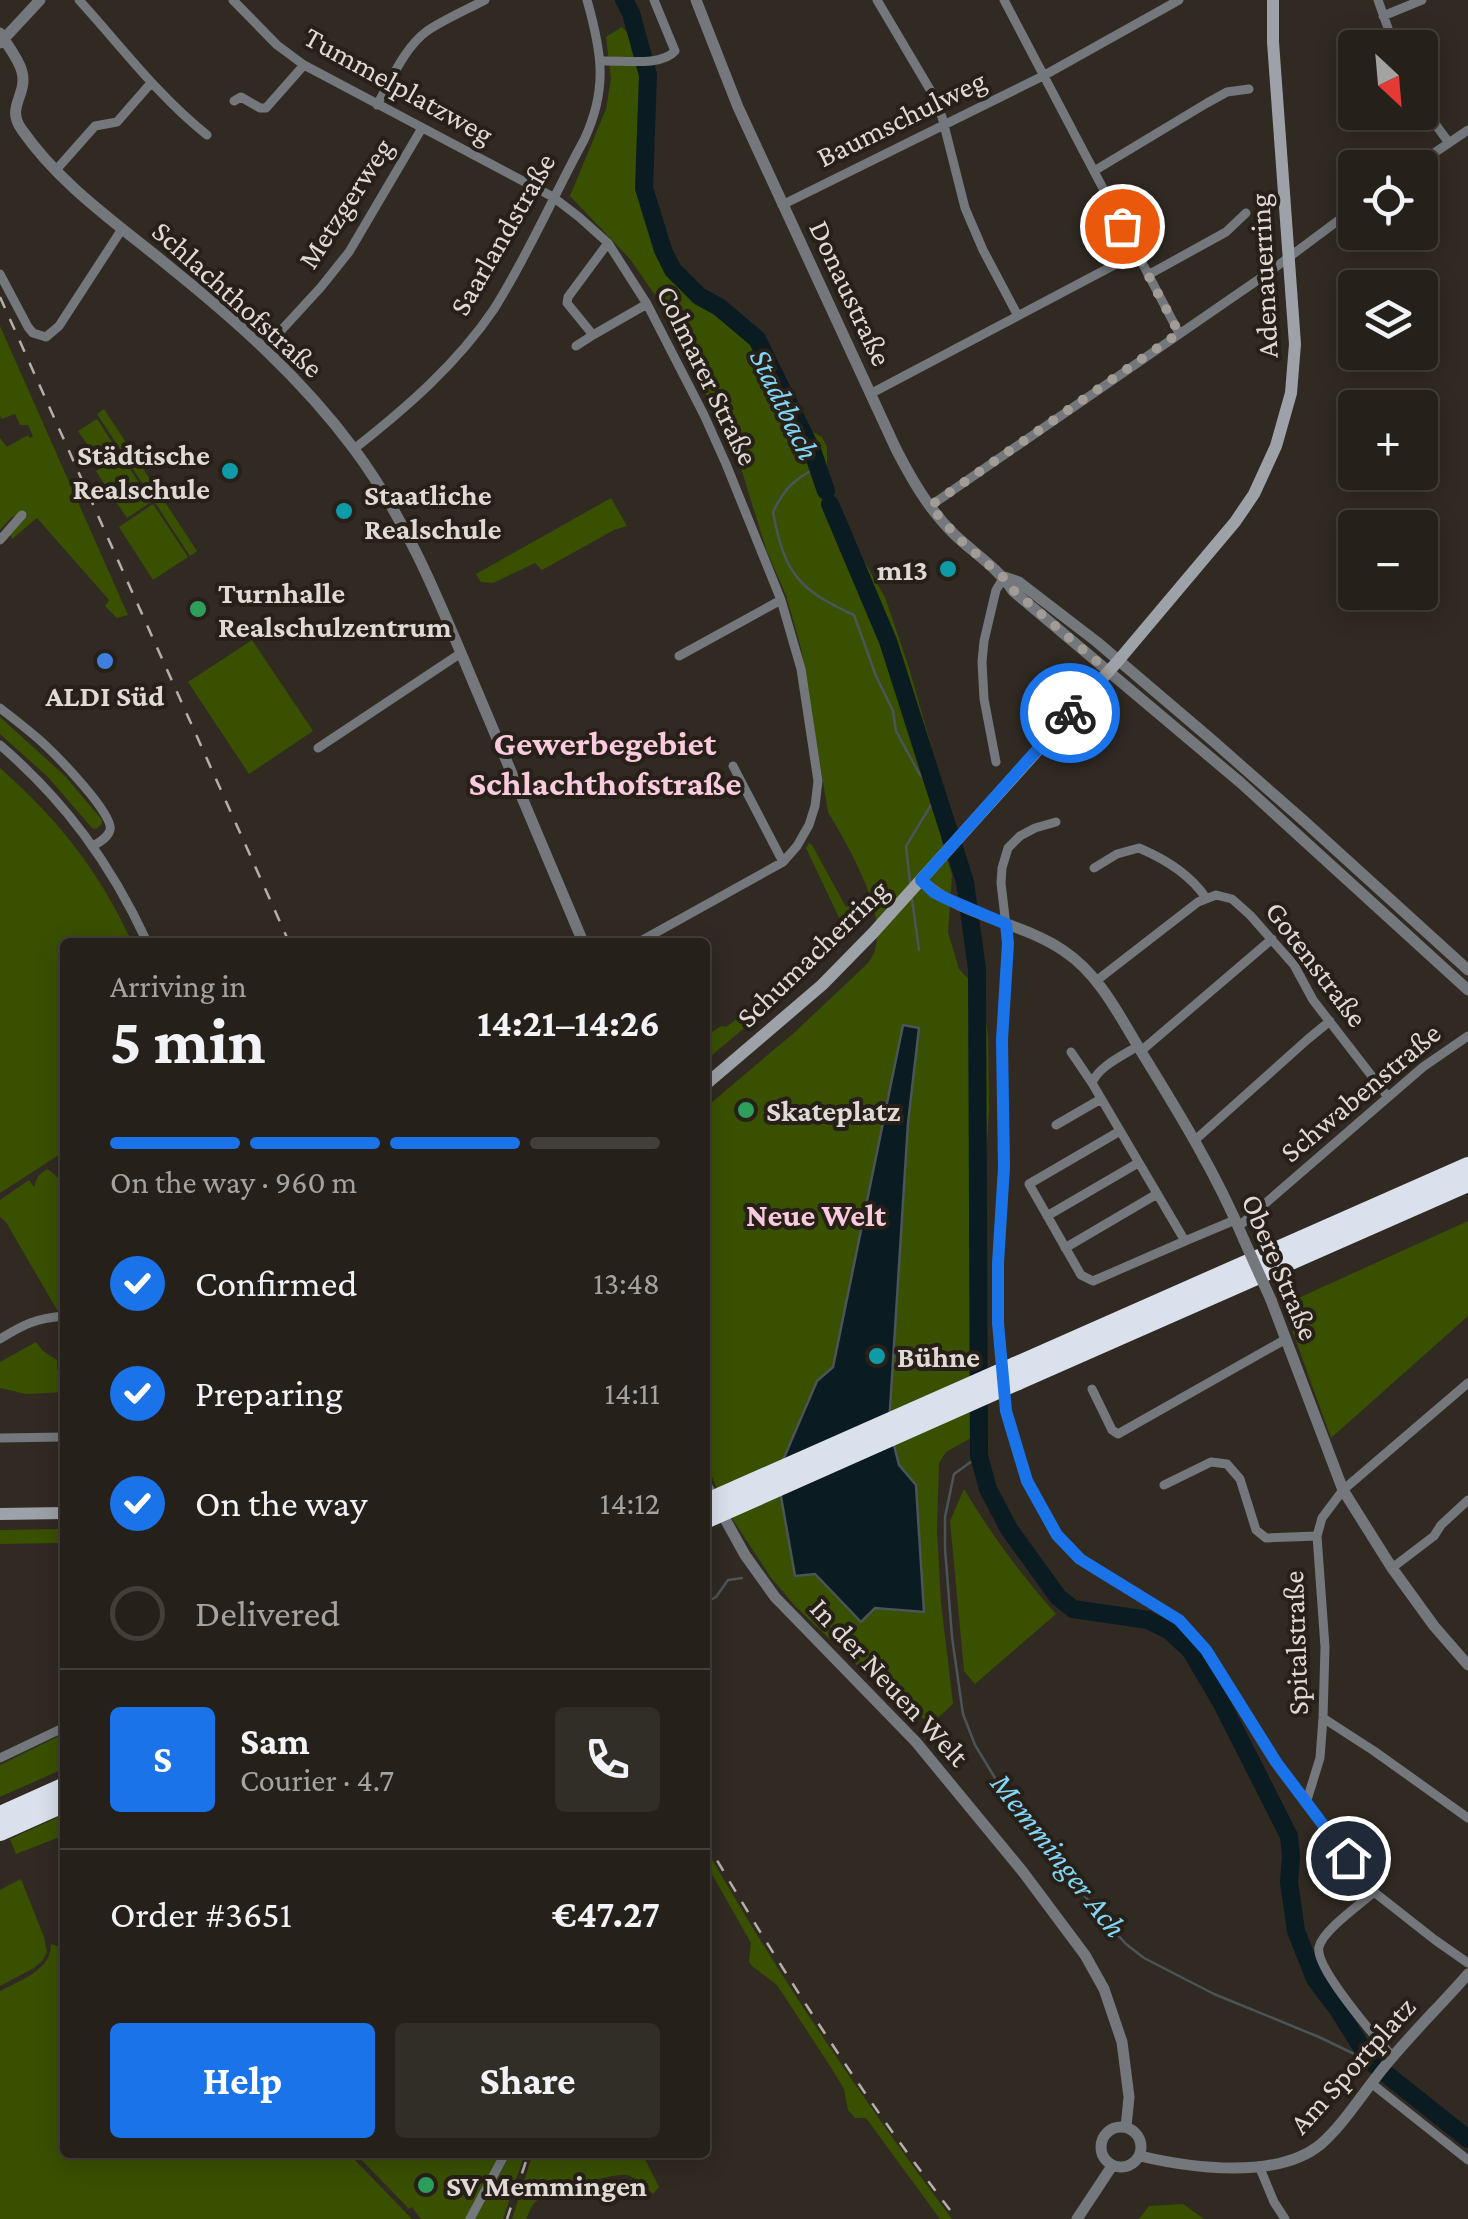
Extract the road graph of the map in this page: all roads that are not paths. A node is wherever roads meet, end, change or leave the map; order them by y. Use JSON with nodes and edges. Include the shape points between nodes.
{"nodes":[{"id":1,"x":40,"y":0,"type":"edge"},
{"id":2,"x":79,"y":0,"type":"edge"},
{"id":3,"x":233,"y":0,"type":"edge"},
{"id":4,"x":485,"y":0,"type":"edge"},
{"id":5,"x":587,"y":0,"type":"edge"},
{"id":6,"x":654,"y":0,"type":"edge"},
{"id":7,"x":696,"y":0,"type":"edge"},
{"id":8,"x":877,"y":0,"type":"edge"},
{"id":9,"x":1004,"y":0,"type":"edge"},
{"id":10,"x":1179,"y":0,"type":"edge"},
{"id":11,"x":1273,"y":0,"type":"edge"},
{"id":12,"x":1378,"y":0,"type":"edge"},
{"id":13,"x":1422,"y":0,"type":"edge"},
{"id":14,"x":1383,"y":16,"type":"junction"},
{"id":15,"x":1388,"y":30,"type":"edge"},
{"id":16,"x":1,"y":38,"type":"edge"},
{"id":17,"x":602,"y":61,"type":"junction"},
{"id":18,"x":304,"y":64,"type":"junction"},
{"id":19,"x":1043,"y":76,"type":"junction"},
{"id":20,"x":151,"y":83,"type":"junction"},
{"id":21,"x":1249,"y":89,"type":"dead end"},
{"id":22,"x":234,"y":100,"type":"dead end"},
{"id":23,"x":377,"y":104,"type":"junction"},
{"id":24,"x":944,"y":124,"type":"junction"},
{"id":25,"x":422,"y":128,"type":"junction"},
{"id":26,"x":1438,"y":129,"type":"edge"},
{"id":27,"x":1468,"y":130,"type":"edge"},
{"id":28,"x":207,"y":135,"type":"dead end"},
{"id":29,"x":1448,"y":144,"type":"junction"},
{"id":30,"x":1438,"y":151,"type":"edge"},
{"id":31,"x":56,"y":170,"type":"junction"},
{"id":32,"x":1094,"y":171,"type":"junction"},
{"id":33,"x":552,"y":198,"type":"junction"},
{"id":34,"x":782,"y":205,"type":"junction"},
{"id":35,"x":1246,"y":212,"type":"dead end"},
{"id":36,"x":1338,"y":221,"type":"edge"},
{"id":37,"x":122,"y":230,"type":"junction"},
{"id":38,"x":608,"y":243,"type":"junction"},
{"id":39,"x":1137,"y":254,"type":"junction"},
{"id":40,"x":1290,"y":257,"type":"junction"},
{"id":41,"x":0,"y":274,"type":"edge"},
{"id":42,"x":1148,"y":275,"type":"junction"},
{"id":43,"x":647,"y":304,"type":"junction"},
{"id":44,"x":1018,"y":316,"type":"junction"},
{"id":45,"x":1179,"y":333,"type":"junction"},
{"id":46,"x":593,"y":335,"type":"junction"},
{"id":47,"x":576,"y":346,"type":"dead end"},
{"id":48,"x":265,"y":348,"type":"junction"},
{"id":49,"x":870,"y":394,"type":"junction"},
{"id":50,"x":354,"y":450,"type":"junction"},
{"id":51,"x":930,"y":506,"type":"junction"},
{"id":52,"x":22,"y":515,"type":"dead end"},
{"id":53,"x":0,"y":540,"type":"edge"},
{"id":54,"x":1004,"y":578,"type":"junction"},
{"id":55,"x":781,"y":600,"type":"junction"},
{"id":56,"x":461,"y":653,"type":"junction"},
{"id":57,"x":679,"y":656,"type":"dead end"},
{"id":58,"x":1113,"y":666,"type":"junction"},
{"id":59,"x":0,"y":708,"type":"edge"},
{"id":60,"x":0,"y":745,"type":"edge"},
{"id":61,"x":318,"y":748,"type":"dead end"},
{"id":62,"x":996,"y":762,"type":"dead end"},
{"id":63,"x":733,"y":766,"type":"dead end"},
{"id":64,"x":1056,"y":822,"type":"dead end"},
{"id":65,"x":93,"y":846,"type":"junction"},
{"id":66,"x":783,"y":862,"type":"junction"},
{"id":67,"x":1094,"y":868,"type":"dead end"},
{"id":68,"x":918,"y":884,"type":"junction"},
{"id":69,"x":1206,"y":898,"type":"junction"},
{"id":70,"x":1006,"y":924,"type":"junction"},
{"id":71,"x":145,"y":938,"type":"edge"},
{"id":72,"x":582,"y":938,"type":"edge"},
{"id":73,"x":646,"y":938,"type":"edge"},
{"id":74,"x":1272,"y":939,"type":"junction"},
{"id":75,"x":1468,"y":970,"type":"edge"},
{"id":76,"x":1096,"y":981,"type":"junction"},
{"id":77,"x":1468,"y":990,"type":"edge"},
{"id":78,"x":1330,"y":1022,"type":"junction"},
{"id":79,"x":1468,"y":1036,"type":"edge"},
{"id":80,"x":1139,"y":1048,"type":"junction"},
{"id":81,"x":1071,"y":1052,"type":"dead end"},
{"id":82,"x":710,"y":1081,"type":"edge"},
{"id":83,"x":1092,"y":1083,"type":"junction"},
{"id":84,"x":1388,"y":1097,"type":"junction"},
{"id":85,"x":1101,"y":1099,"type":"junction"},
{"id":86,"x":1056,"y":1124,"type":"dead end"},
{"id":87,"x":1120,"y":1131,"type":"junction"},
{"id":88,"x":1194,"y":1141,"type":"junction"},
{"id":89,"x":1138,"y":1162,"type":"junction"},
{"id":90,"x":1468,"y":1166,"type":"edge"},
{"id":91,"x":1468,"y":1183,"type":"edge"},
{"id":92,"x":1157,"y":1194,"type":"junction"},
{"id":93,"x":1047,"y":1216,"type":"junction"},
{"id":94,"x":1237,"y":1223,"type":"junction"},
{"id":95,"x":1184,"y":1241,"type":"junction"},
{"id":96,"x":1065,"y":1248,"type":"junction"},
{"id":97,"x":60,"y":1316,"type":"edge"},
{"id":98,"x":1286,"y":1338,"type":"junction"},
{"id":99,"x":0,"y":1339,"type":"edge"},
{"id":100,"x":1016,"y":1374,"type":"junction"},
{"id":101,"x":1468,"y":1383,"type":"edge"},
{"id":102,"x":1092,"y":1390,"type":"dead end"},
{"id":103,"x":60,"y":1437,"type":"edge"},
{"id":104,"x":0,"y":1438,"type":"edge"},
{"id":105,"x":1164,"y":1485,"type":"dead end"},
{"id":106,"x":1343,"y":1490,"type":"junction"},
{"id":107,"x":710,"y":1493,"type":"edge"},
{"id":108,"x":1468,"y":1500,"type":"edge"},
{"id":109,"x":710,"y":1501,"type":"edge"},
{"id":110,"x":60,"y":1513,"type":"edge"},
{"id":111,"x":0,"y":1514,"type":"edge"},
{"id":112,"x":710,"y":1518,"type":"edge"},
{"id":113,"x":1317,"y":1536,"type":"junction"},
{"id":114,"x":1392,"y":1568,"type":"junction"},
{"id":115,"x":1468,"y":1665,"type":"edge"},
{"id":116,"x":1323,"y":1718,"type":"junction"},
{"id":117,"x":60,"y":1729,"type":"edge"},
{"id":118,"x":0,"y":1758,"type":"edge"},
{"id":119,"x":60,"y":1789,"type":"edge"},
{"id":120,"x":1306,"y":1800,"type":"junction"},
{"id":121,"x":60,"y":1805,"type":"edge"},
{"id":122,"x":1468,"y":1818,"type":"edge"},
{"id":123,"x":4,"y":1822,"type":"edge"},
{"id":124,"x":1374,"y":1892,"type":"junction"},
{"id":125,"x":1468,"y":1963,"type":"edge"},
{"id":126,"x":1468,"y":1974,"type":"edge"},
{"id":127,"x":1390,"y":2060,"type":"junction"},
{"id":128,"x":1374,"y":2079,"type":"junction"},
{"id":129,"x":1126,"y":2128,"type":"junction"},
{"id":130,"x":1140,"y":2156,"type":"junction"},
{"id":131,"x":503,"y":2158,"type":"edge"},
{"id":132,"x":1468,"y":2160,"type":"edge"},
{"id":133,"x":1112,"y":2166,"type":"junction"},
{"id":134,"x":1260,"y":2166,"type":"junction"},
{"id":135,"x":470,"y":2219,"type":"edge"},
{"id":136,"x":1077,"y":2219,"type":"edge"},
{"id":137,"x":1285,"y":2219,"type":"edge"}],
"edges":[{"from":1,"to":16,"type":"street"},
{"from":2,"to":20,"type":"street"},
{"from":3,"to":18,"type":"street","name":"Tummelplatzweg"},
{"from":4,"to":23,"type":"street","via":[[418,40]]},
{"from":5,"to":17,"type":"street","name":"Saarlandstraße"},
{"from":6,"to":17,"type":"street","via":[[674,52],[669,58]]},
{"from":7,"to":34,"type":"street","name":"Donaustraße"},
{"from":8,"to":24,"type":"street"},
{"from":9,"to":19,"type":"street"},
{"from":10,"to":19,"type":"street","name":"Baumschulweg"},
{"from":11,"to":40,"type":"main road","name":"Adenauerring"},
{"from":12,"to":14,"type":"street"},
{"from":13,"to":14,"type":"street"},
{"from":14,"to":15,"type":"street"},
{"from":16,"to":31,"type":"street","name":"Schlachthofstraße","via":[[23,74],[16,119]]},
{"from":17,"to":33,"type":"street","name":"Saarlandstraße","via":[[592,121]]},
{"from":18,"to":22,"type":"street","via":[[266,108]]},
{"from":18,"to":23,"type":"street","name":"Tummelplatzweg"},
{"from":19,"to":24,"type":"street","name":"Baumschulweg"},
{"from":19,"to":32,"type":"street"},
{"from":20,"to":28,"type":"street"},
{"from":20,"to":31,"type":"street","via":[[117,122],[95,126]]},
{"from":21,"to":32,"type":"street","via":[[1206,103]]},
{"from":23,"to":25,"type":"street","name":"Tummelplatzweg"},
{"from":24,"to":34,"type":"street","name":"Baumschulweg"},
{"from":24,"to":44,"type":"street","via":[[964,208]]},
{"from":25,"to":33,"type":"street","name":"Tummelplatzweg"},
{"from":25,"to":48,"type":"street","name":"Metzgerweg","via":[[350,252]]},
{"from":26,"to":29,"type":"street"},
{"from":27,"to":29,"type":"street"},
{"from":29,"to":30,"type":"street"},
{"from":31,"to":37,"type":"street","name":"Schlachthofstraße"},
{"from":32,"to":39,"type":"street"},
{"from":33,"to":38,"type":"street","name":"Colmarer Straße"},
{"from":33,"to":50,"type":"street","name":"Saarlandstraße","via":[[478,330],[425,389]]},
{"from":34,"to":49,"type":"street","name":"Donaustraße"},
{"from":35,"to":42,"type":"street","via":[[1226,232]]},
{"from":36,"to":40,"type":"street"},
{"from":37,"to":41,"type":"street","via":[[46,337],[33,333]]},
{"from":37,"to":48,"type":"street","name":"Schlachthofstraße"},
{"from":38,"to":43,"type":"street","name":"Colmarer Straße"},
{"from":38,"to":46,"type":"street","via":[[567,303]]},
{"from":39,"to":42,"type":"street"},
{"from":39,"to":44,"type":"street"},
{"from":40,"to":45,"type":"street"},
{"from":40,"to":58,"type":"main road","name":"Adenauerring","via":[[1293,370],[1270,459],[1235,522]]},
{"from":42,"to":45,"type":"street"},
{"from":43,"to":46,"type":"street"},
{"from":43,"to":55,"type":"street","name":"Colmarer Straße","via":[[726,464]]},
{"from":44,"to":49,"type":"street"},
{"from":45,"to":51,"type":"street"},
{"from":46,"to":47,"type":"street"},
{"from":48,"to":50,"type":"street","name":"Schlachthofstraße"},
{"from":49,"to":51,"type":"street","name":"Donaustraße"},
{"from":50,"to":56,"type":"street","name":"Schlachthofstraße","via":[[410,541]]},
{"from":51,"to":54,"type":"street","name":"Donaustraße"},
{"from":52,"to":53,"type":"street"},
{"from":54,"to":58,"type":"street","name":"Donaustraße"},
{"from":54,"to":62,"type":"street","via":[[982,662]]},
{"from":55,"to":57,"type":"street"},
{"from":55,"to":66,"type":"street","name":"Colmarer Straße","via":[[801,669],[818,781],[809,825]]},
{"from":56,"to":61,"type":"street"},
{"from":56,"to":72,"type":"street","name":"Schlachthofstraße"},
{"from":58,"to":68,"type":"main road","name":"Schumacherring"},
{"from":58,"to":75,"type":"street","name":"Donaustraße","via":[[1284,803]]},
{"from":58,"to":77,"type":"street","name":"Donaustraße"},
{"from":59,"to":65,"type":"street","via":[[44,744],[110,820],[111,830]]},
{"from":60,"to":65,"type":"street"},
{"from":63,"to":66,"type":"street"},
{"from":64,"to":70,"type":"street","via":[[1008,848],[1001,883]]},
{"from":65,"to":71,"type":"street"},
{"from":66,"to":73,"type":"street"},
{"from":67,"to":69,"type":"street","via":[[1138,848],[1175,867]]},
{"from":68,"to":70,"type":"street","name":"Obere Straße"},
{"from":68,"to":82,"type":"main road","name":"Schumacherring","via":[[822,985]]},
{"from":69,"to":74,"type":"street","name":"Gotenstraße","via":[[1232,899]]},
{"from":69,"to":76,"type":"street"},
{"from":70,"to":76,"type":"street","name":"Obere Straße","via":[[1063,950]]},
{"from":70,"to":120,"type":"street","via":[[998,1323],[1006,1411],[1027,1481],[1057,1535],[1080,1559],[1179,1620],[1206,1650]]},
{"from":74,"to":78,"type":"street","name":"Gotenstraße"},
{"from":74,"to":80,"type":"street"},
{"from":76,"to":80,"type":"street","name":"Obere Straße"},
{"from":78,"to":84,"type":"street","name":"Gotenstraße"},
{"from":78,"to":88,"type":"street"},
{"from":79,"to":84,"type":"street","name":"Schwabenstraße"},
{"from":80,"to":83,"type":"street"},
{"from":80,"to":88,"type":"street","name":"Obere Straße"},
{"from":81,"to":83,"type":"street"},
{"from":83,"to":85,"type":"street"},
{"from":84,"to":94,"type":"street","name":"Schwabenstraße"},
{"from":85,"to":86,"type":"street"},
{"from":85,"to":87,"type":"street"},
{"from":87,"to":89,"type":"street"},
{"from":87,"to":93,"type":"street","via":[[1029,1184]]},
{"from":88,"to":94,"type":"street","name":"Obere Straße"},
{"from":89,"to":92,"type":"street"},
{"from":89,"to":93,"type":"street"},
{"from":90,"to":100,"type":"highway"},
{"from":91,"to":100,"type":"highway"},
{"from":92,"to":95,"type":"street"},
{"from":92,"to":96,"type":"street"},
{"from":93,"to":96,"type":"street"},
{"from":94,"to":95,"type":"street","name":"Schwabenstraße"},
{"from":94,"to":98,"type":"street","name":"Obere Straße","bridge":true},
{"from":95,"to":96,"type":"street","name":"Schwabenstraße","via":[[1093,1281]]},
{"from":97,"to":99,"type":"street","via":[[24,1324]]},
{"from":98,"to":102,"type":"street","via":[[1118,1434]]},
{"from":98,"to":106,"type":"street","name":"Obere Straße"},
{"from":100,"to":109,"type":"highway","bridge":true},
{"from":100,"to":112,"type":"highway","bridge":true},
{"from":101,"to":106,"type":"street","name":"Spitalstraße"},
{"from":103,"to":104,"type":"street"},
{"from":105,"to":113,"type":"street","via":[[1211,1462],[1227,1464],[1240,1479],[1256,1530],[1266,1538]]},
{"from":106,"to":113,"type":"street","name":"Spitalstraße"},
{"from":106,"to":114,"type":"street","name":"Obere Straße"},
{"from":107,"to":129,"type":"street","name":"In der Neuen Welt","via":[[775,1597],[916,1742],[1085,1955],[1122,2042]]},
{"from":108,"to":114,"type":"street"},
{"from":110,"to":111,"type":"main road"},
{"from":113,"to":116,"type":"street","name":"Spitalstraße"},
{"from":114,"to":115,"type":"street","name":"Obere Straße"},
{"from":116,"to":120,"type":"street","name":"Spitalstraße","via":[[1320,1758]]},
{"from":116,"to":122,"type":"street"},
{"from":117,"to":118,"type":"street"},
{"from":119,"to":123,"type":"highway"},
{"from":120,"to":124,"type":"street"},
{"from":121,"to":123,"type":"highway"},
{"from":124,"to":125,"type":"street"},
{"from":124,"to":127,"type":"street","via":[[1326,1934],[1319,1958]]},
{"from":126,"to":127,"type":"street","name":"Am Sportplatz"},
{"from":127,"to":128,"type":"street","name":"Am Sportplatz"},
{"from":128,"to":132,"type":"street"},
{"from":128,"to":134,"type":"street","name":"Am Sportplatz","via":[[1318,2147]]},
{"from":129,"to":130,"type":"street","via":[[1142,2142]]},
{"from":129,"to":133,"type":"street","via":[[1114,2128],[1101,2143]]},
{"from":130,"to":133,"type":"street","via":[[1131,2166]]},
{"from":130,"to":134,"type":"street","name":"Am Sportplatz","via":[[1208,2167]]},
{"from":131,"to":135,"type":"street"},
{"from":133,"to":136,"type":"street"},
{"from":134,"to":137,"type":"street"}]}
